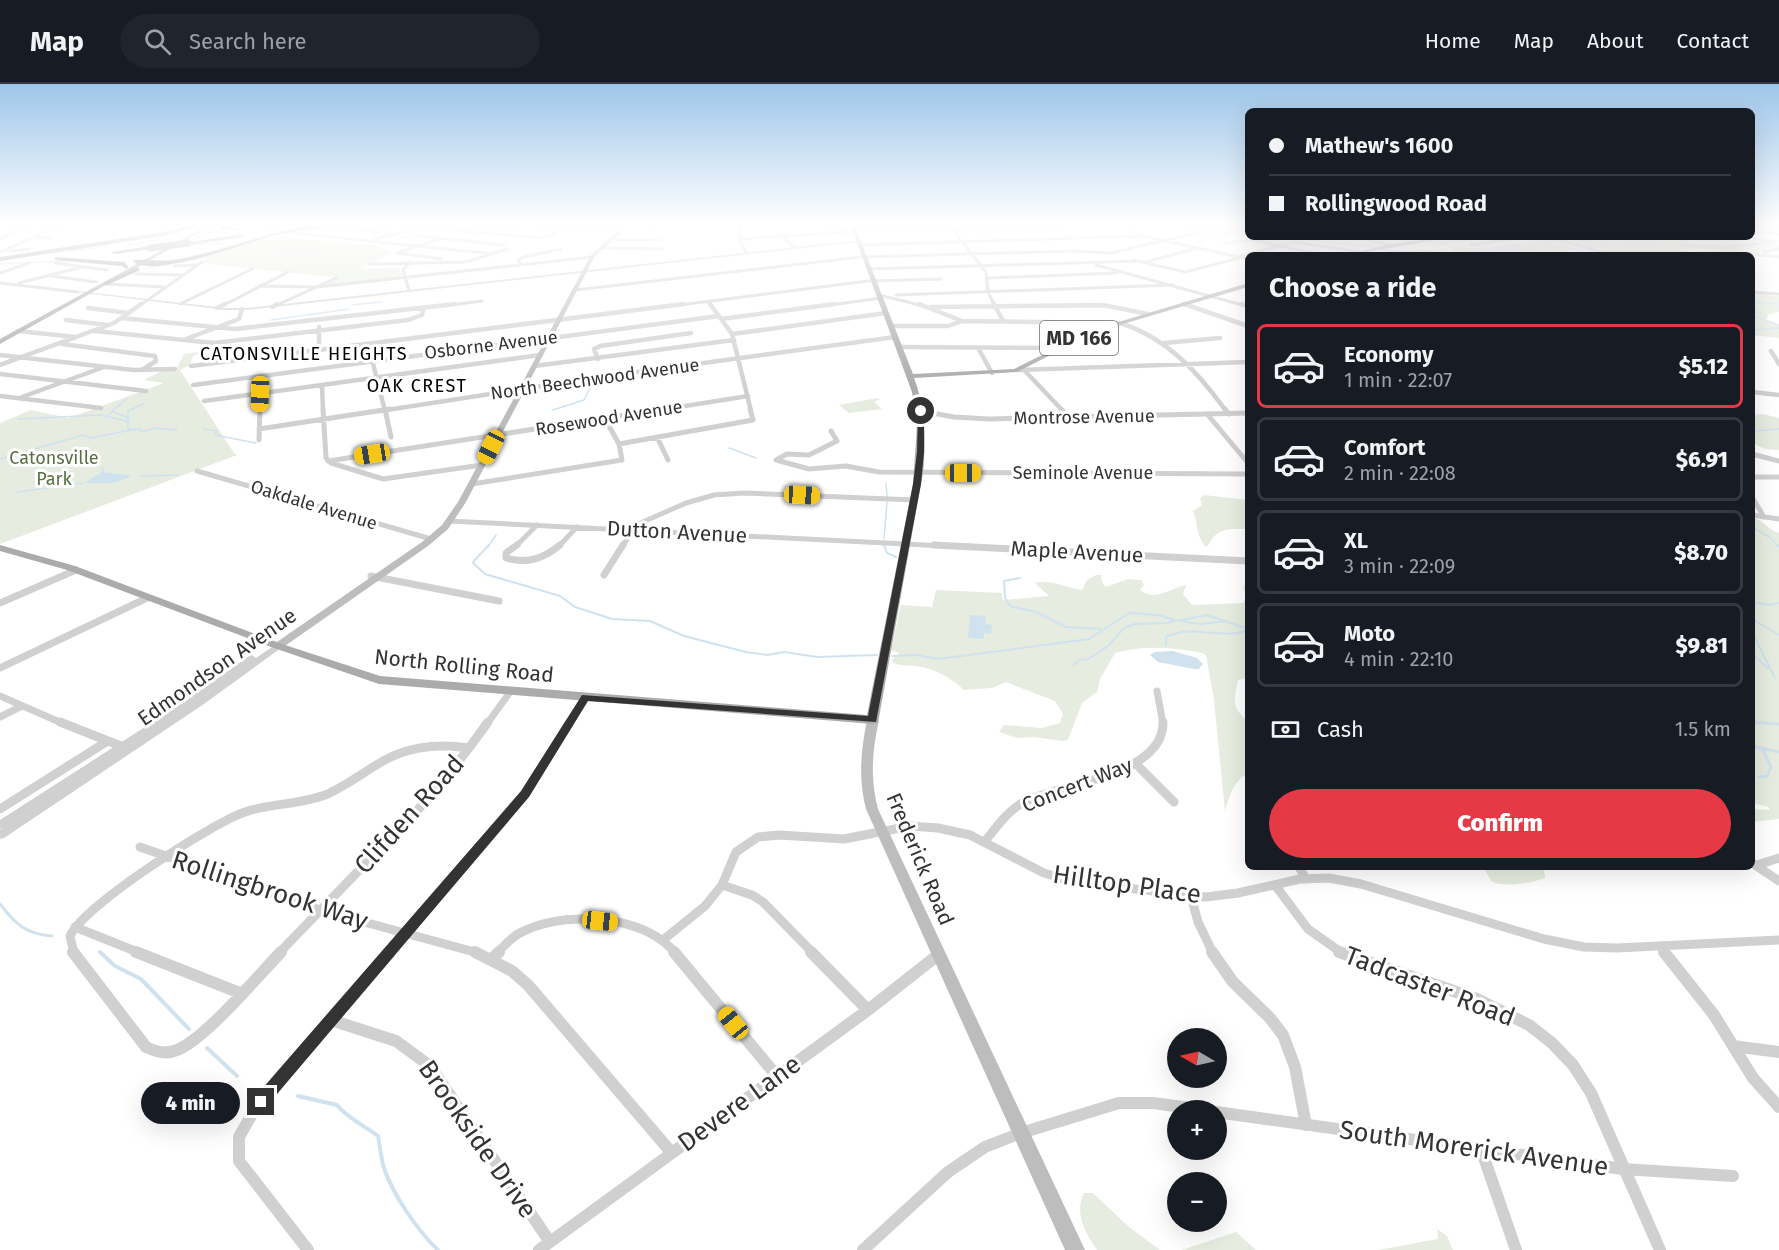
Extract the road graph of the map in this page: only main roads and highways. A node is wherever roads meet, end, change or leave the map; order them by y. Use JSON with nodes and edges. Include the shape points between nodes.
{"nodes":[{"id":1,"x":106,"y":278,"type":"edge"},
{"id":2,"x":108,"y":278,"type":"edge"},
{"id":3,"x":109,"y":278,"type":"edge"},
{"id":4,"x":114,"y":278,"type":"edge"},
{"id":5,"x":581,"y":278,"type":"edge"},
{"id":6,"x":873,"y":278,"type":"edge"},
{"id":7,"x":101,"y":283,"type":"junction"},
{"id":8,"x":1245,"y":286,"type":"edge"},
{"id":9,"x":48,"y":311,"type":"junction"},
{"id":10,"x":0,"y":336,"type":"edge"},
{"id":11,"x":0,"y":342,"type":"edge"},
{"id":12,"x":910,"y":376,"type":"junction"},
{"id":13,"x":0,"y":548,"type":"edge"},
{"id":14,"x":275,"y":645,"type":"junction"},
{"id":15,"x":873,"y":720,"type":"junction"},
{"id":16,"x":1075,"y":1250,"type":"edge"}],
"edges":[{"from":1,"to":7,"type":"highway"},
{"from":2,"to":7,"type":"main road"},
{"from":3,"to":7,"type":"main road"},
{"from":4,"to":7,"type":"highway"},
{"from":5,"to":14,"type":"main road","name":"Edmondson Avenue","via":[[449,521]]},
{"from":6,"to":12,"type":"main road","name":"Frederick Road"},
{"from":7,"to":9,"type":"main road"},
{"from":7,"to":9,"type":"main road","via":[[87,294]]},
{"from":8,"to":12,"type":"main road","number":"MD 166","via":[[1094,331],[1022,370]]},
{"from":9,"to":10,"type":"main road"},
{"from":9,"to":11,"type":"main road"},
{"from":12,"to":15,"type":"main road","name":"Frederick Road","via":[[921,411],[919,473]]},
{"from":13,"to":14,"type":"main road","name":"North Rolling Road","via":[[76,570]]},
{"from":14,"to":15,"type":"main road","name":"North Rolling Road","via":[[379,681]]},
{"from":15,"to":16,"type":"main road","name":"Frederick Road","via":[[865,776],[872,809]]}]}
